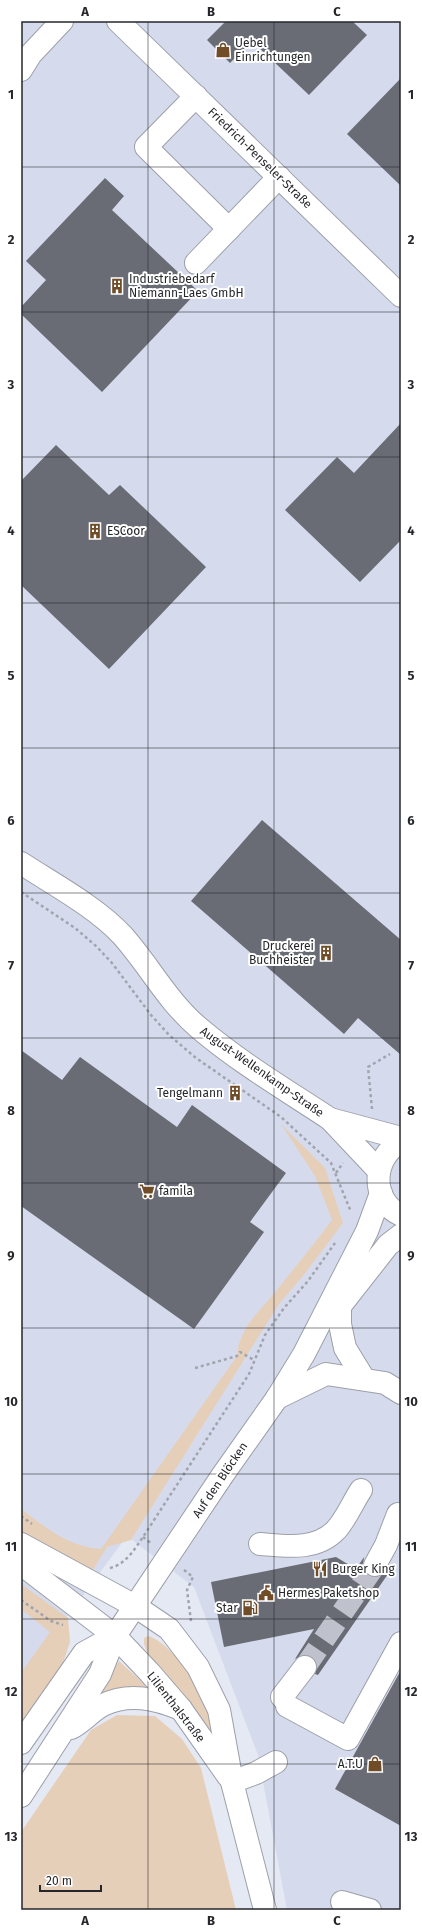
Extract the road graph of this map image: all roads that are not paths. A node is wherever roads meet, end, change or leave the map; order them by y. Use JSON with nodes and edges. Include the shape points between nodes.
{"nodes":[{"id":1,"x":62,"y":21,"type":"edge"},
{"id":2,"x":118,"y":21,"type":"edge"},
{"id":3,"x":21,"y":70,"type":"edge"},
{"id":4,"x":196,"y":96,"type":"junction"},
{"id":5,"x":278,"y":177,"type":"junction"},
{"id":6,"x":229,"y":229,"type":"junction"},
{"id":7,"x":196,"y":263,"type":"dead end"},
{"id":8,"x":401,"y":296,"type":"edge"},
{"id":9,"x":21,"y":863,"type":"edge"},
{"id":10,"x":330,"y":1120,"type":"junction"},
{"id":11,"x":401,"y":1138,"type":"edge"},
{"id":12,"x":401,"y":1142,"type":"edge"},
{"id":13,"x":379,"y":1171,"type":"junction"},
{"id":14,"x":381,"y":1193,"type":"junction"},
{"id":15,"x":401,"y":1215,"type":"edge"},
{"id":16,"x":401,"y":1235,"type":"edge"},
{"id":17,"x":340,"y":1307,"type":"junction"},
{"id":18,"x":304,"y":1354,"type":"junction"},
{"id":19,"x":364,"y":1379,"type":"junction"},
{"id":20,"x":401,"y":1393,"type":"edge"},
{"id":21,"x":277,"y":1398,"type":"junction"},
{"id":22,"x":361,"y":1490,"type":"dead end"},
{"id":23,"x":398,"y":1514,"type":"dead end"},
{"id":24,"x":21,"y":1544,"type":"edge"},
{"id":25,"x":260,"y":1544,"type":"dead end"},
{"id":26,"x":21,"y":1564,"type":"edge"},
{"id":27,"x":375,"y":1565,"type":"tunnel mouth"},
{"id":28,"x":135,"y":1606,"type":"junction"},
{"id":29,"x":115,"y":1636,"type":"junction"},
{"id":30,"x":401,"y":1643,"type":"edge"},
{"id":31,"x":305,"y":1666,"type":"tunnel mouth"},
{"id":32,"x":181,"y":1709,"type":"junction"},
{"id":33,"x":62,"y":1734,"type":"junction"},
{"id":34,"x":21,"y":1743,"type":"edge"},
{"id":35,"x":276,"y":1762,"type":"dead end"},
{"id":36,"x":232,"y":1782,"type":"junction"},
{"id":37,"x":21,"y":1796,"type":"edge"},
{"id":38,"x":342,"y":1902,"type":"dead end"},
{"id":39,"x":265,"y":1910,"type":"edge"},
{"id":40,"x":370,"y":1910,"type":"edge"}],
"edges":[{"from":1,"to":3,"type":"main road","via":[[31,54]]},
{"from":2,"to":4,"type":"main road","name":"Friedrich-Penseler-Straße"},
{"from":4,"to":5,"type":"main road","name":"Friedrich-Penseler-Straße"},
{"from":4,"to":6,"type":"main road","via":[[146,147]]},
{"from":5,"to":6,"type":"main road"},
{"from":5,"to":8,"type":"main road","name":"Friedrich-Penseler-Straße"},
{"from":6,"to":7,"type":"main road"},
{"from":9,"to":10,"type":"main road","name":"August-Wellenkamp-Straße","via":[[104,918],[122,935],[174,1004],[198,1027],[224,1048]]},
{"from":10,"to":11,"type":"main road","name":"August-Wellenkamp-Straße"},
{"from":10,"to":13,"type":"main road","name":"August-Wellenkamp-Straße"},
{"from":12,"to":13,"type":"main road","name":"Auf den Blöcken","via":[[384,1157]]},
{"from":13,"to":14,"type":"main road","name":"Auf den Blöcken"},
{"from":14,"to":15,"type":"main road","via":[[387,1204]]},
{"from":14,"to":18,"type":"main road","name":"Auf den Blöcken","via":[[367,1231]]},
{"from":16,"to":17,"type":"main road","name":"Auf den Blöcken","via":[[388,1245]]},
{"from":17,"to":18,"type":"main road","name":"Auf den Blöcken"},
{"from":17,"to":19,"type":"main road","via":[[340,1324],[345,1348]]},
{"from":18,"to":21,"type":"main road","name":"Auf den Blöcken"},
{"from":19,"to":20,"type":"main road","via":[[385,1383]]},
{"from":19,"to":21,"type":"main road","via":[[326,1374]]},
{"from":21,"to":28,"type":"main road","name":"Auf den Blöcken"},
{"from":22,"to":25,"type":"main road","via":[[336,1530],[319,1542],[297,1547]]},
{"from":23,"to":27,"type":"main road"},
{"from":24,"to":28,"type":"main road"},
{"from":26,"to":29,"type":"main road"},
{"from":28,"to":29,"type":"main road","name":"Auf den Blöcken"},
{"from":28,"to":36,"type":"main road","name":"Lilienthalstraße","via":[[169,1629],[198,1667],[219,1710]]},
{"from":29,"to":32,"type":"main road","name":"Lilienthalstraße"},
{"from":29,"to":33,"type":"main road","name":"Auf den Blöcken","via":[[100,1674]]},
{"from":29,"to":34,"type":"main road","via":[[84,1653]]},
{"from":30,"to":31,"type":"main road","via":[[348,1739],[284,1701]]},
{"from":32,"to":33,"type":"main road","via":[[160,1700],[140,1697],[123,1699],[104,1704]]},
{"from":32,"to":36,"type":"main road","name":"Lilienthalstraße"},
{"from":33,"to":37,"type":"main road","name":"Auf den Blöcken"},
{"from":35,"to":36,"type":"main road"},
{"from":36,"to":39,"type":"main road","name":"Lilienthalstraße"},
{"from":38,"to":40,"type":"main road"}]}
